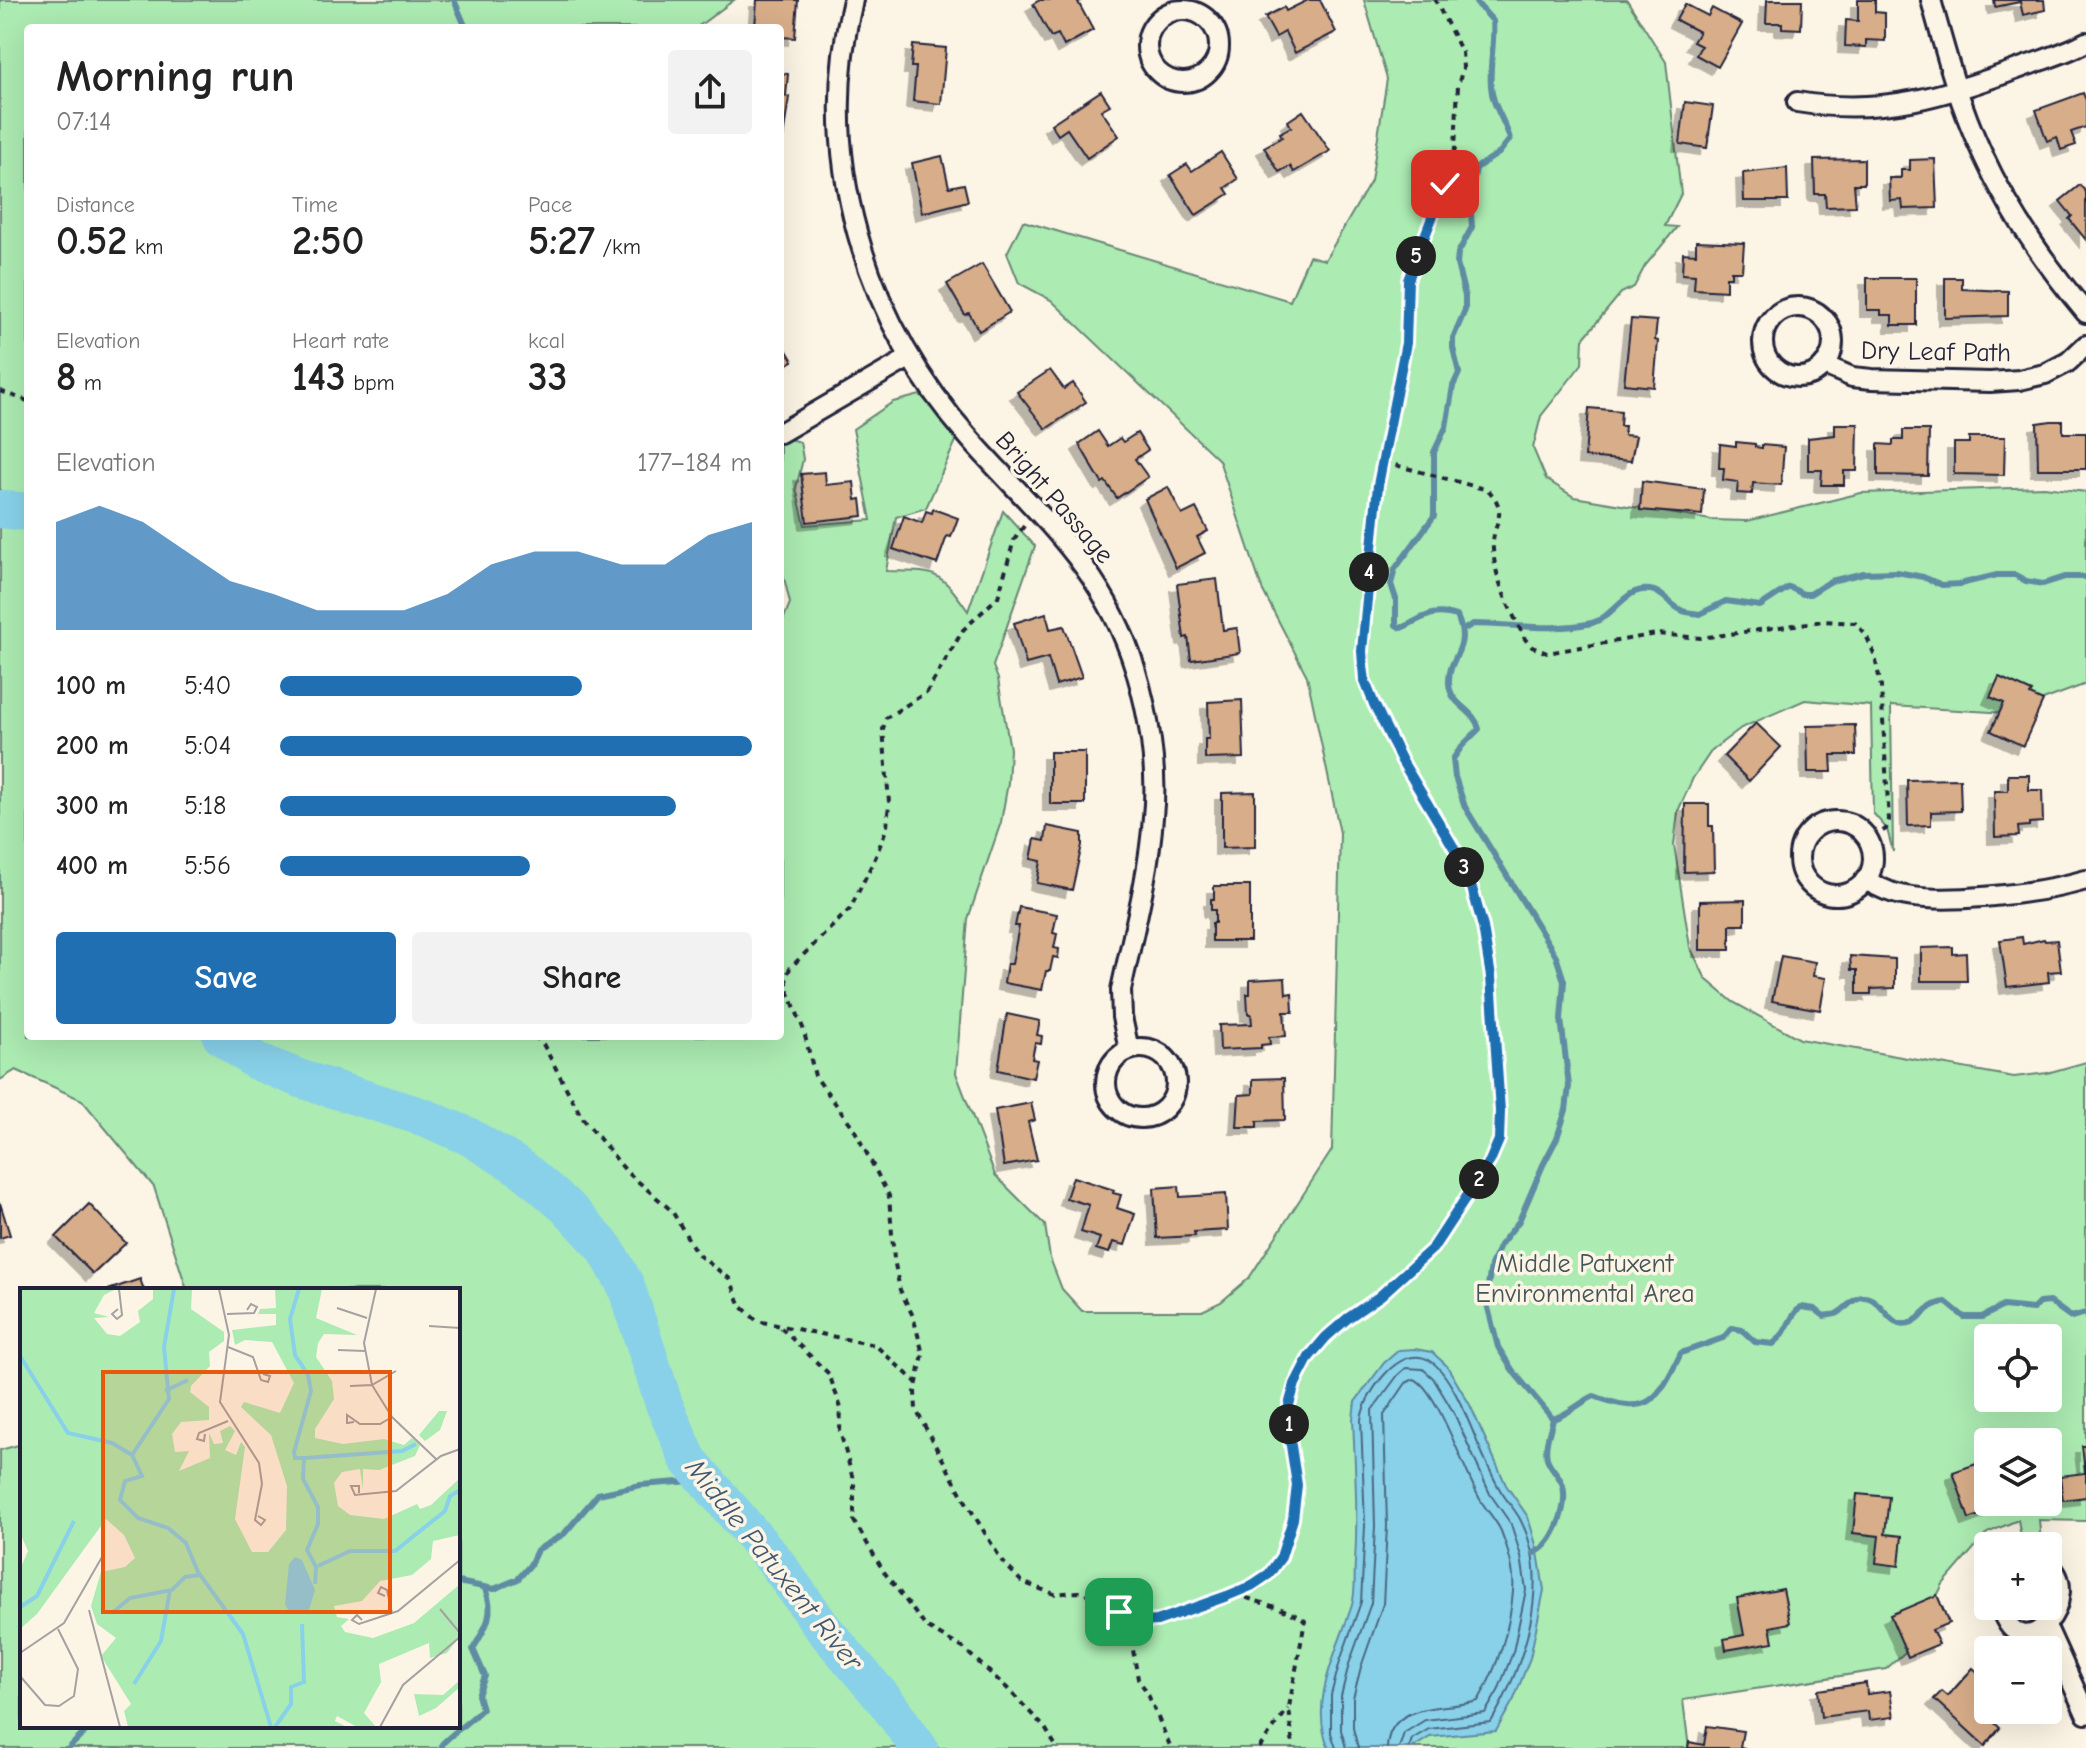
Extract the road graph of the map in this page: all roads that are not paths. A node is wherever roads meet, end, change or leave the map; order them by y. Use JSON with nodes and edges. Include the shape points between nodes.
{"nodes":[{"id":1,"x":853,"y":0,"type":"edge"},
{"id":2,"x":1931,"y":0,"type":"edge"},
{"id":3,"x":2086,"y":42,"type":"edge"},
{"id":4,"x":1958,"y":91,"type":"junction"},
{"id":5,"x":1797,"y":102,"type":"dead end"},
{"id":6,"x":2086,"y":313,"type":"edge"},
{"id":7,"x":2086,"y":345,"type":"edge"},
{"id":8,"x":909,"y":358,"type":"junction"},
{"id":9,"x":1824,"y":365,"type":"dead end"},
{"id":10,"x":784,"y":431,"type":"edge"},
{"id":11,"x":1865,"y":880,"type":"junction"},
{"id":12,"x":2086,"y":880,"type":"edge"},
{"id":13,"x":1129,"y":1050,"type":"dead end"},
{"id":14,"x":2062,"y":1575,"type":"edge"},
{"id":15,"x":2007,"y":1620,"type":"edge"},
{"id":16,"x":2049,"y":1632,"type":"junction"},
{"id":17,"x":2086,"y":1714,"type":"edge"}],
"edges":[{"from":1,"to":8,"type":"street","name":"Bright Passage","via":[[841,116],[847,186],[874,284]]},
{"from":2,"to":4,"type":"street"},
{"from":3,"to":4,"type":"street"},
{"from":4,"to":5,"type":"street","via":[[1880,106]]},
{"from":4,"to":6,"type":"street","via":[[1982,153],[2011,206]]},
{"from":7,"to":9,"type":"street","name":"Dry Leaf Path","via":[[2068,362],[2019,380],[1872,379]]},
{"from":8,"to":10,"type":"street"},
{"from":8,"to":13,"type":"street","name":"Bright Passage","via":[[943,407],[1082,562],[1105,598],[1134,666],[1146,715],[1154,816],[1121,990]]},
{"from":11,"to":11,"type":"street","via":[[1872,854],[1868,840],[1851,825],[1831,821],[1809,833],[1799,862],[1808,882],[1824,893],[1844,894]]},
{"from":11,"to":12,"type":"street","via":[[1920,898],[2001,896]]},
{"from":14,"to":16,"type":"street","via":[[2069,1587],[2069,1611]]},
{"from":15,"to":16,"type":"street","via":[[2020,1631]]},
{"from":16,"to":17,"type":"street"}]}
